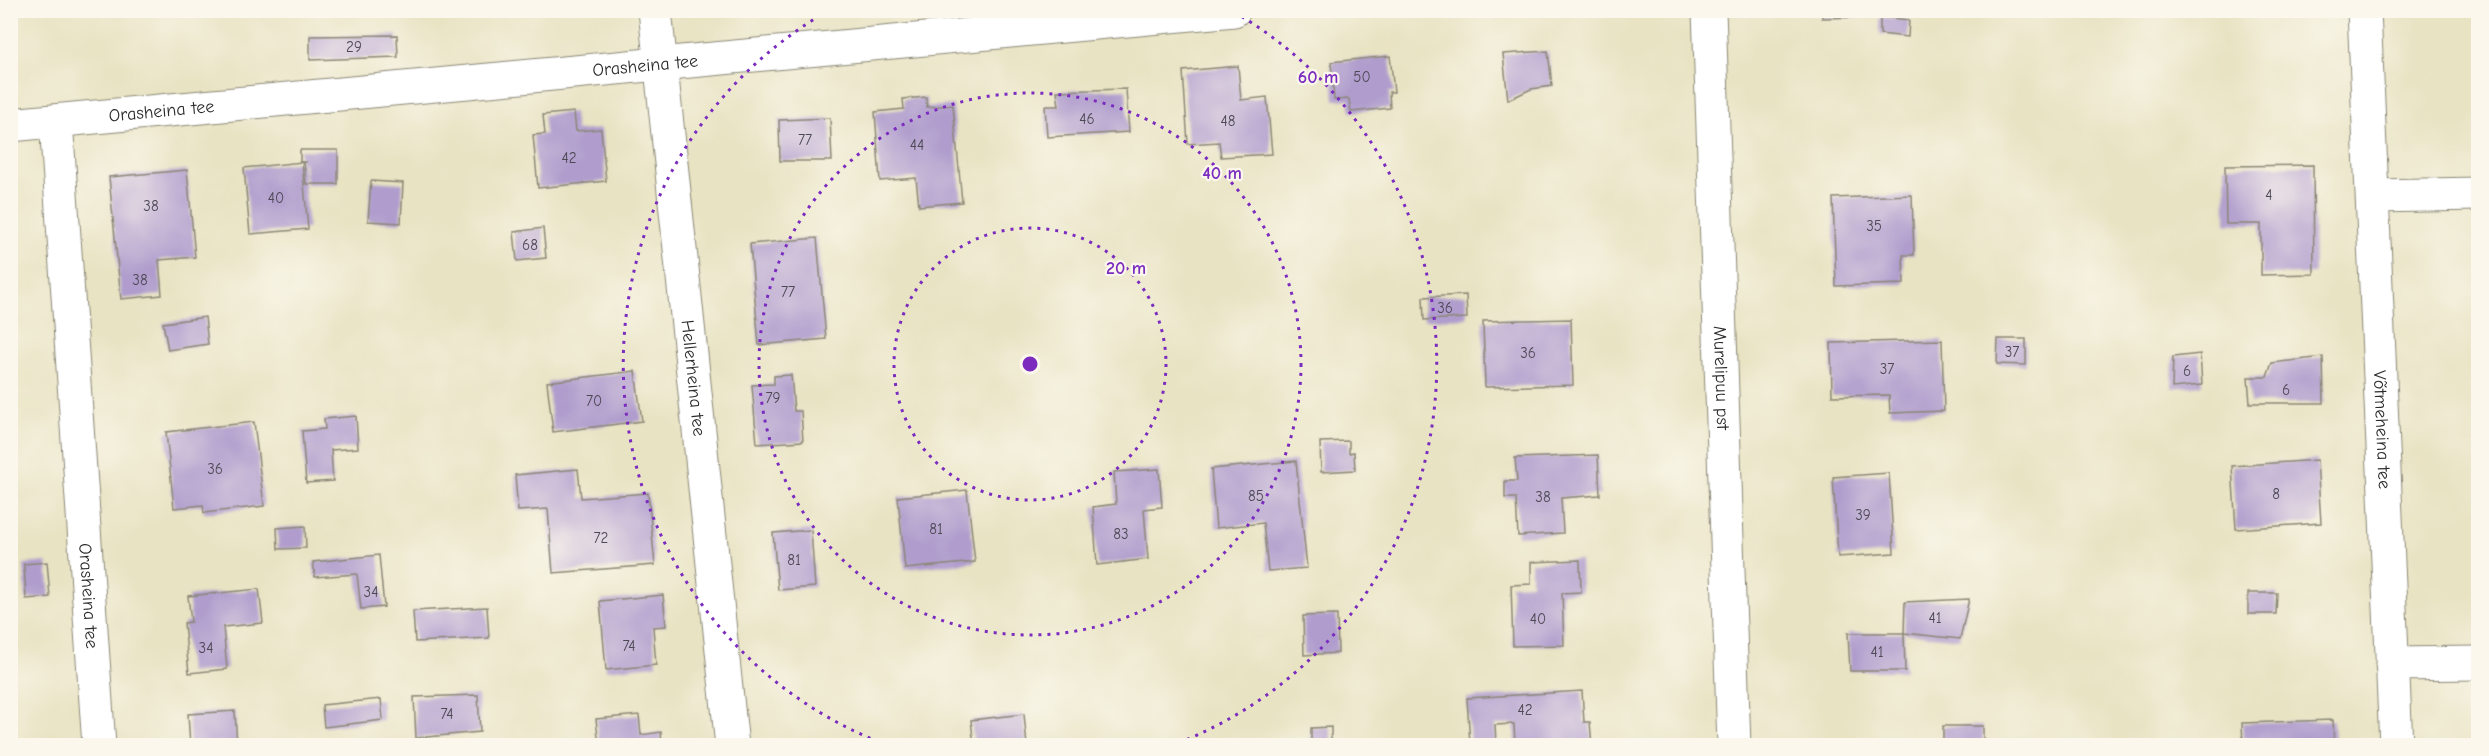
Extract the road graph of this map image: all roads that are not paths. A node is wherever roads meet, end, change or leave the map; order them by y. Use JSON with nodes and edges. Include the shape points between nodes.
{"nodes":[{"id":1,"x":655,"y":10,"type":"edge"},
{"id":2,"x":1234,"y":10,"type":"edge"},
{"id":3,"x":1709,"y":10,"type":"edge"},
{"id":4,"x":2364,"y":10,"type":"edge"},
{"id":5,"x":661,"y":63,"type":"junction"},
{"id":6,"x":56,"y":121,"type":"junction"},
{"id":7,"x":10,"y":124,"type":"edge"},
{"id":8,"x":2478,"y":194,"type":"edge"},
{"id":9,"x":2374,"y":196,"type":"junction"},
{"id":10,"x":2478,"y":663,"type":"edge"},
{"id":11,"x":2392,"y":664,"type":"junction"},
{"id":12,"x":99,"y":746,"type":"edge"},
{"id":13,"x":732,"y":746,"type":"edge"},
{"id":14,"x":1734,"y":746,"type":"edge"},
{"id":15,"x":2396,"y":746,"type":"edge"}],
"edges":[{"from":1,"to":5,"type":"street","name":"Hellerheina tee"},
{"from":2,"to":5,"type":"street","name":"Orasheina tee"},
{"from":3,"to":14,"type":"street","name":"Murelipuu pst"},
{"from":4,"to":9,"type":"street","name":"Võtmeheina tee"},
{"from":5,"to":6,"type":"street","name":"Orasheina tee"},
{"from":5,"to":13,"type":"street","name":"Hellerheina tee"},
{"from":6,"to":7,"type":"street","name":"Orasheina tee"},
{"from":6,"to":12,"type":"street","name":"Orasheina tee"},
{"from":8,"to":9,"type":"street"},
{"from":9,"to":11,"type":"street","name":"Võtmeheina tee"},
{"from":10,"to":11,"type":"street"},
{"from":11,"to":15,"type":"street","name":"Võtmeheina tee"}]}
